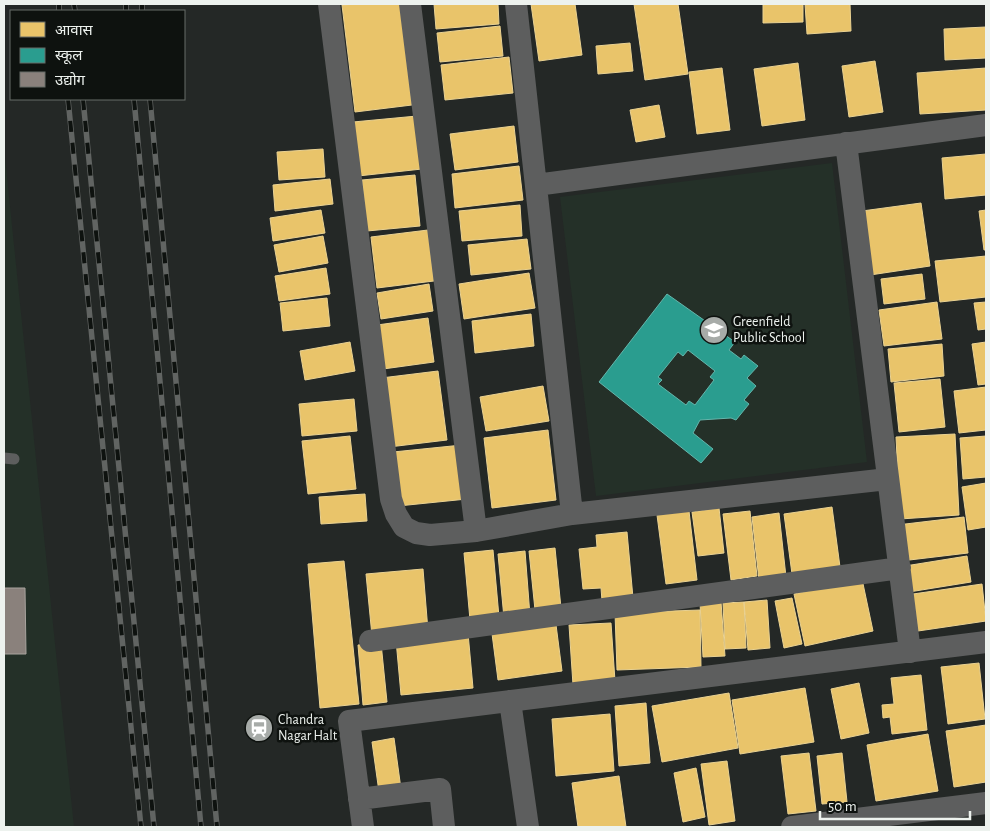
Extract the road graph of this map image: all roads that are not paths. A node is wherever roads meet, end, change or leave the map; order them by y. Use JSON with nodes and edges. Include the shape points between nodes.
{"nodes":[{"id":1,"x":329,"y":4,"type":"edge"},
{"id":2,"x":410,"y":4,"type":"edge"},
{"id":3,"x":516,"y":4,"type":"edge"},
{"id":4,"x":986,"y":125,"type":"edge"},
{"id":5,"x":846,"y":143,"type":"junction"},
{"id":6,"x":536,"y":184,"type":"junction"},
{"id":7,"x":888,"y":479,"type":"junction"},
{"id":8,"x":572,"y":514,"type":"junction"},
{"id":9,"x":476,"y":531,"type":"junction"},
{"id":10,"x":900,"y":568,"type":"junction"},
{"id":11,"x":370,"y":641,"type":"dead end"},
{"id":12,"x":986,"y":642,"type":"edge"},
{"id":13,"x":910,"y":652,"type":"junction"},
{"id":14,"x":510,"y":701,"type":"junction"},
{"id":15,"x":359,"y":799,"type":"junction"},
{"id":16,"x":986,"y":803,"type":"edge"},
{"id":17,"x":922,"y":819,"type":"edge"},
{"id":18,"x":363,"y":827,"type":"edge"},
{"id":19,"x":444,"y":827,"type":"edge"},
{"id":20,"x":528,"y":827,"type":"edge"},
{"id":21,"x":792,"y":827,"type":"edge"}],
"edges":[{"from":1,"to":9,"type":"street","via":[[391,499],[404,527],[416,533]]},
{"from":2,"to":9,"type":"street"},
{"from":3,"to":6,"type":"street"},
{"from":4,"to":5,"type":"street"},
{"from":5,"to":6,"type":"street"},
{"from":5,"to":7,"type":"street"},
{"from":6,"to":8,"type":"street"},
{"from":7,"to":8,"type":"street"},
{"from":7,"to":10,"type":"street"},
{"from":8,"to":9,"type":"street"},
{"from":10,"to":11,"type":"street"},
{"from":10,"to":13,"type":"street"},
{"from":12,"to":13,"type":"street"},
{"from":13,"to":14,"type":"street"},
{"from":14,"to":15,"type":"street","via":[[349,721]]},
{"from":14,"to":20,"type":"street"},
{"from":15,"to":18,"type":"street"},
{"from":15,"to":19,"type":"street","via":[[440,789]]},
{"from":16,"to":17,"type":"street"},
{"from":17,"to":21,"type":"street"}]}
